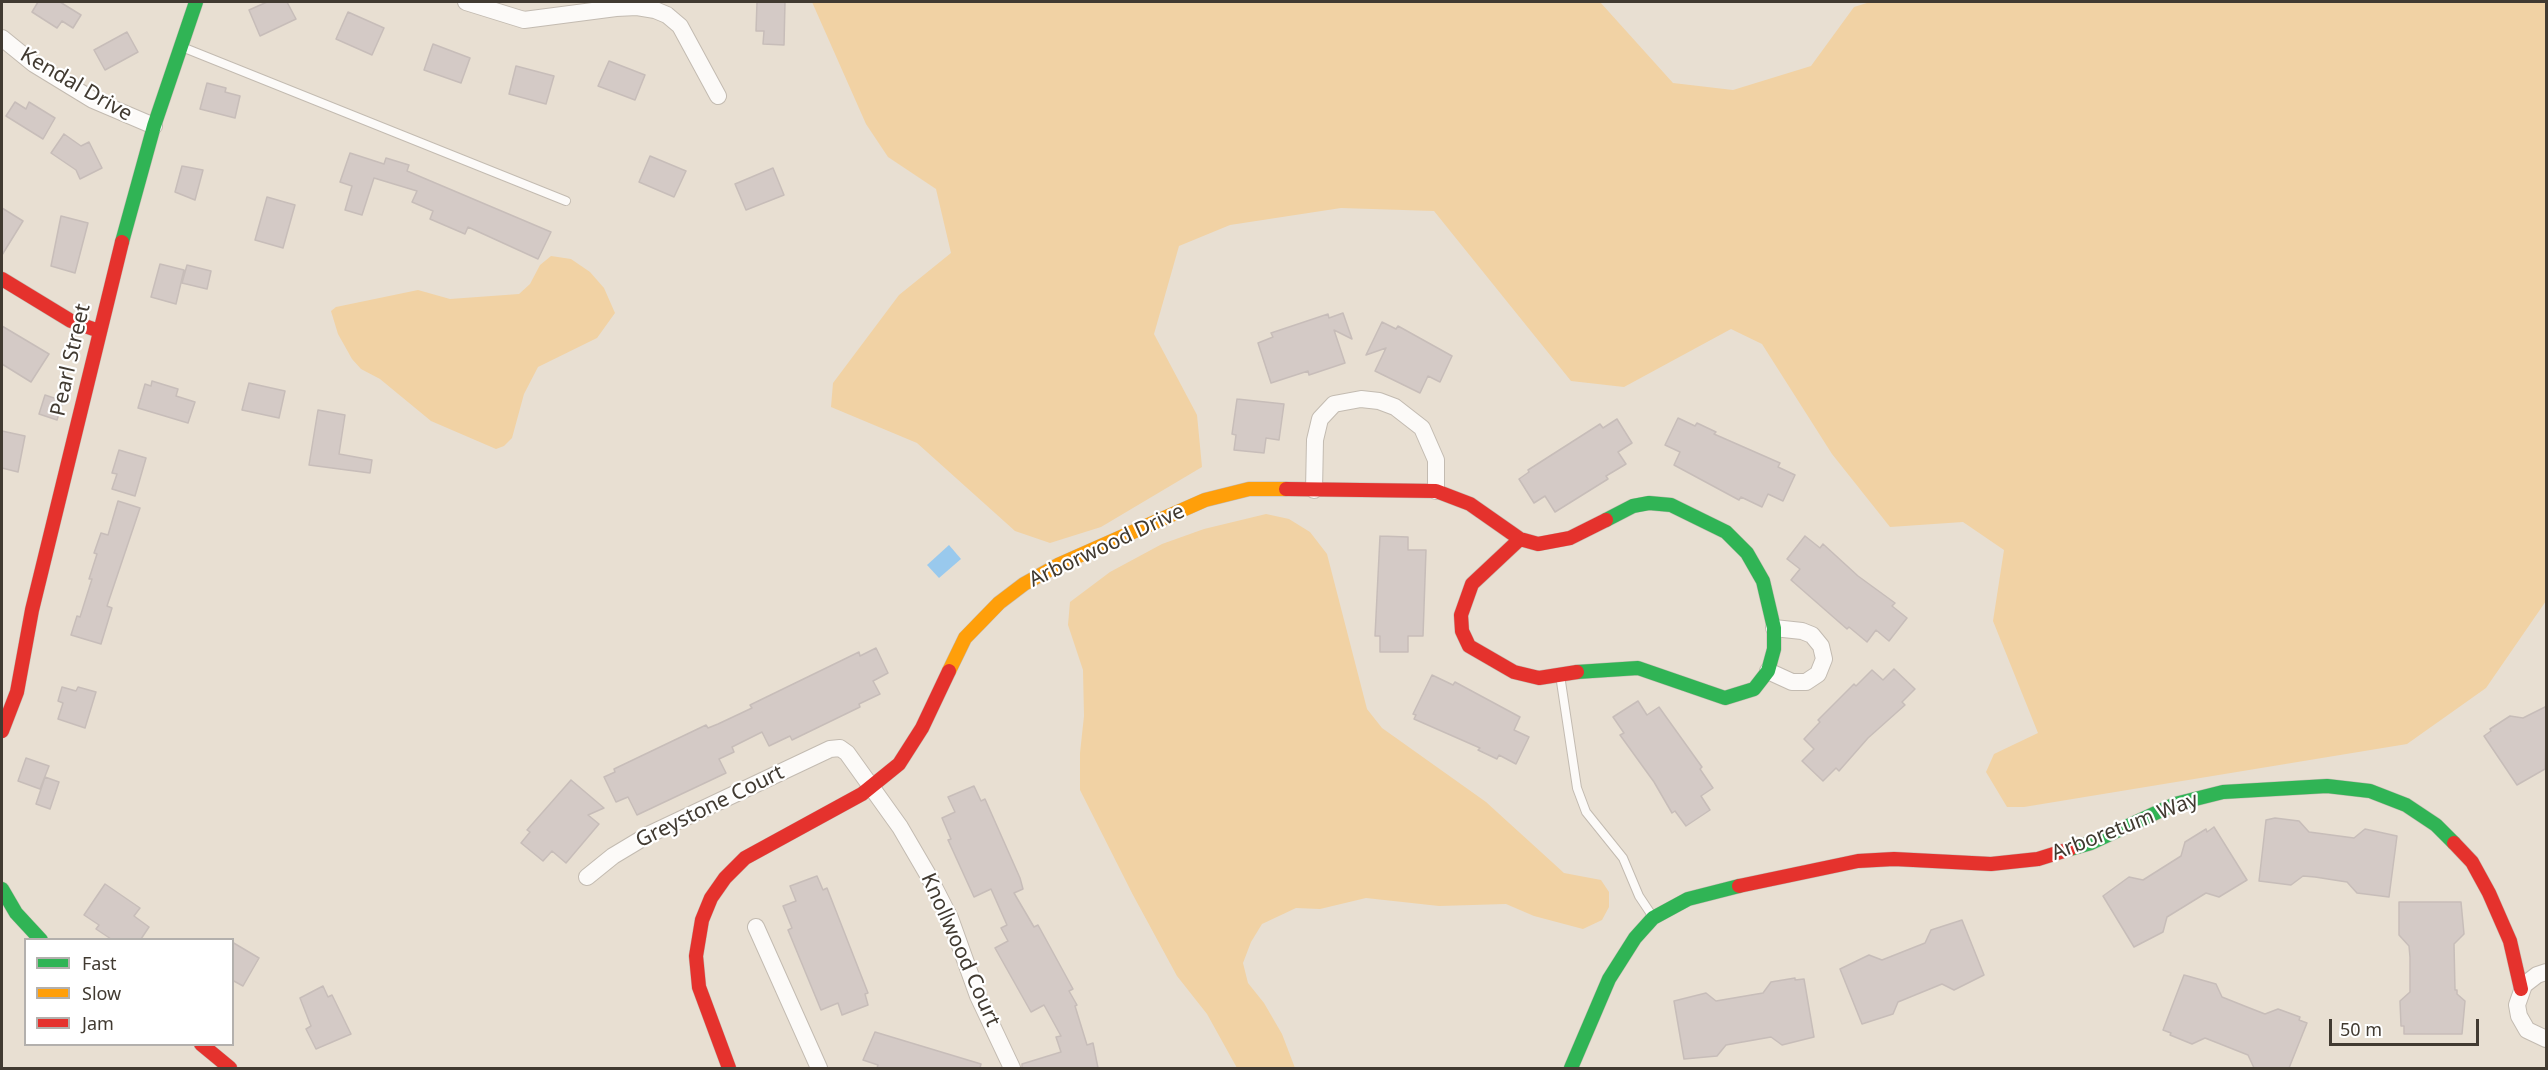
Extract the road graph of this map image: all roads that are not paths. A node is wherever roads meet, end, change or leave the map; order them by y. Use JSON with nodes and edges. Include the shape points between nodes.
{"nodes":[{"id":1,"x":196,"y":2,"type":"edge"},
{"id":2,"x":466,"y":2,"type":"edge"},
{"id":3,"x":2,"y":38,"type":"edge"},
{"id":4,"x":180,"y":46,"type":"junction"},
{"id":5,"x":717,"y":96,"type":"dead end"},
{"id":6,"x":154,"y":126,"type":"junction"},
{"id":7,"x":566,"y":201,"type":"dead end"},
{"id":8,"x":2,"y":279,"type":"edge"},
{"id":9,"x":99,"y":331,"type":"junction"},
{"id":10,"x":1314,"y":490,"type":"junction"},
{"id":11,"x":1436,"y":491,"type":"junction"},
{"id":12,"x":1520,"y":539,"type":"junction"},
{"id":13,"x":1774,"y":628,"type":"junction"},
{"id":14,"x":1768,"y":671,"type":"junction"},
{"id":15,"x":1560,"y":675,"type":"junction"},
{"id":16,"x":2,"y":731,"type":"edge"},
{"id":17,"x":840,"y":748,"type":"joint"},
{"id":18,"x":872,"y":787,"type":"junction"},
{"id":19,"x":587,"y":877,"type":"dead end"},
{"id":20,"x":2,"y":889,"type":"edge"},
{"id":21,"x":1653,"y":918,"type":"junction"},
{"id":22,"x":756,"y":927,"type":"dead end"},
{"id":23,"x":40,"y":938,"type":"edge"},
{"id":24,"x":2547,"y":972,"type":"edge"},
{"id":25,"x":2521,"y":989,"type":"junction"},
{"id":26,"x":2547,"y":1039,"type":"edge"},
{"id":27,"x":203,"y":1046,"type":"edge"},
{"id":28,"x":230,"y":1068,"type":"edge"},
{"id":29,"x":729,"y":1068,"type":"edge"},
{"id":30,"x":819,"y":1068,"type":"edge"},
{"id":31,"x":1012,"y":1068,"type":"edge"},
{"id":32,"x":1571,"y":1068,"type":"edge"}],
"edges":[{"from":1,"to":4,"type":"street","name":"Pearl Street"},
{"from":2,"to":5,"type":"street","via":[[524,20],[616,8],[655,10],[680,26]]},
{"from":3,"to":6,"type":"street","name":"Kendal Drive","via":[[34,64],[93,100]]},
{"from":4,"to":6,"type":"street","name":"Pearl Street"},
{"from":4,"to":7,"type":"lane"},
{"from":6,"to":9,"type":"street","name":"Pearl Street"},
{"from":8,"to":9,"type":"street","via":[[70,321]]},
{"from":9,"to":16,"type":"street","name":"Pearl Street","via":[[32,610],[17,692]]},
{"from":10,"to":11,"type":"street","name":"Arborwood Drive"},
{"from":10,"to":11,"type":"street","via":[[1315,440],[1320,419],[1334,404],[1361,399],[1395,407],[1422,428],[1436,460]]},
{"from":10,"to":18,"type":"street","name":"Arborwood Drive","via":[[1248,489],[1215,496],[1065,562],[1018,588],[988,612],[965,638],[913,745],[899,764]]},
{"from":11,"to":12,"type":"street","name":"Arborwood Drive","via":[[1479,508]]},
{"from":12,"to":13,"type":"street","name":"Arborwood Drive","via":[[1538,544],[1555,542],[1633,506],[1671,506],[1715,526],[1747,553],[1763,581]]},
{"from":12,"to":15,"type":"street","via":[[1487,567],[1469,589],[1462,609],[1462,634],[1472,649],[1514,672],[1539,678]]},
{"from":13,"to":14,"type":"street","name":"Arborwood Drive"},
{"from":13,"to":14,"type":"street","via":[[1812,635],[1821,646],[1824,659],[1818,674],[1804,683]]},
{"from":14,"to":15,"type":"street","via":[[1754,689],[1725,698],[1638,668]]},
{"from":15,"to":21,"type":"lane","via":[[1577,788],[1586,812],[1623,858]]},
{"from":17,"to":18,"type":"street","name":"Knollwood Court"},
{"from":17,"to":19,"type":"street","name":"Greystone Court","via":[[830,749],[648,835],[602,863]]},
{"from":18,"to":29,"type":"street","name":"Arborwood Drive","via":[[745,858],[711,898],[699,932],[697,972]]},
{"from":18,"to":31,"type":"street","name":"Knollwood Court","via":[[940,898],[978,996]]},
{"from":20,"to":23,"type":"street","via":[[16,913]]},
{"from":21,"to":25,"type":"street","name":"Arboretum Way","via":[[1701,894],[1822,867],[1888,859],[1991,864],[2025,861],[2072,850],[2175,804],[2208,796],[2279,786],[2336,786],[2370,791],[2406,805],[2455,843],[2480,876],[2504,925]]},
{"from":21,"to":32,"type":"street","name":"Arboretum Way","via":[[1609,979]]},
{"from":22,"to":30,"type":"street"},
{"from":24,"to":25,"type":"street","via":[[2532,977]]},
{"from":25,"to":26,"type":"street","name":"Arboretum Way","via":[[2517,1005],[2521,1021],[2531,1033]]},
{"from":27,"to":28,"type":"street"}]}
